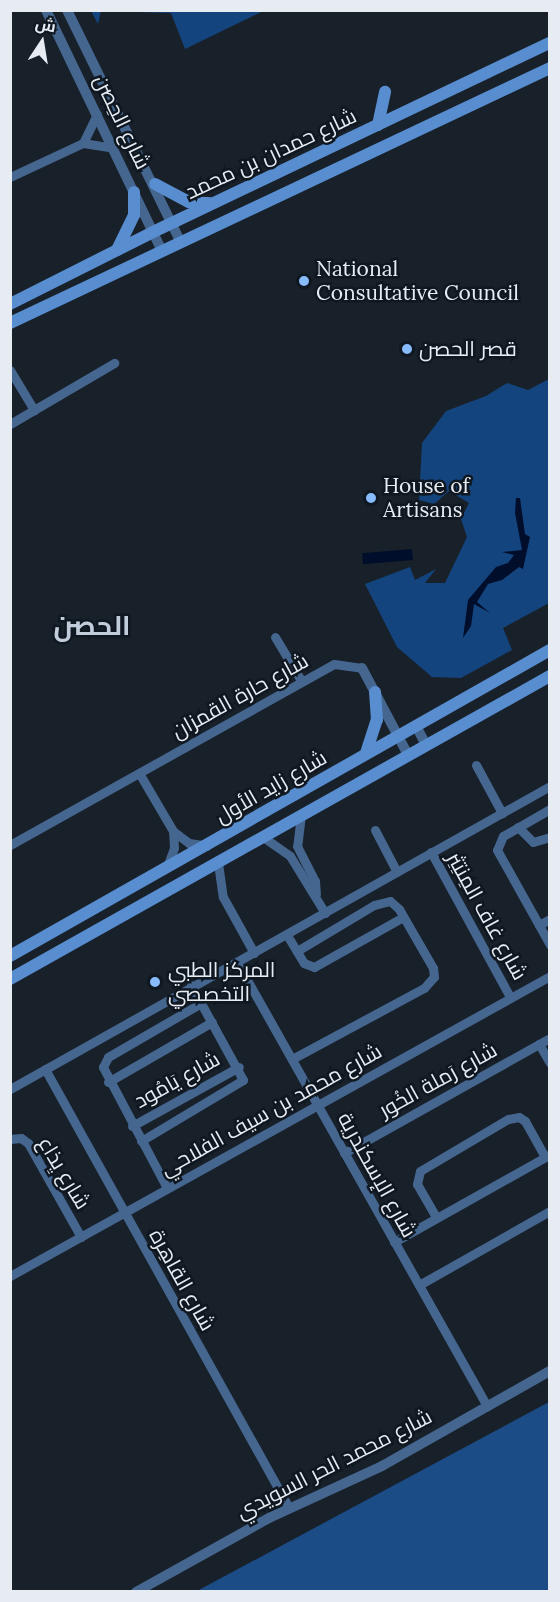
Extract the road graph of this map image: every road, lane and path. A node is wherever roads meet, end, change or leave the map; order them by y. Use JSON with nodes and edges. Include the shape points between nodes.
{"nodes":[{"id":1,"x":46,"y":10,"type":"edge"},
{"id":2,"x":66,"y":10,"type":"edge"},
{"id":3,"x":549,"y":43,"type":"edge"},
{"id":4,"x":549,"y":68,"type":"edge"},
{"id":5,"x":385,"y":92,"type":"dead end"},
{"id":6,"x":97,"y":114,"type":"junction"},
{"id":7,"x":378,"y":125,"type":"junction"},
{"id":8,"x":83,"y":142,"type":"junction"},
{"id":9,"x":114,"y":148,"type":"junction"},
{"id":10,"x":10,"y":177,"type":"edge"},
{"id":11,"x":155,"y":184,"type":"junction"},
{"id":12,"x":134,"y":192,"type":"junction"},
{"id":13,"x":215,"y":202,"type":"junction"},
{"id":14,"x":171,"y":223,"type":"junction"},
{"id":15,"x":153,"y":232,"type":"junction"},
{"id":16,"x":181,"y":243,"type":"junction"},
{"id":17,"x":117,"y":250,"type":"junction"},
{"id":18,"x":162,"y":251,"type":"junction"},
{"id":19,"x":10,"y":304,"type":"edge"},
{"id":20,"x":10,"y":323,"type":"edge"},
{"id":21,"x":114,"y":363,"type":"dead end"},
{"id":22,"x":10,"y":370,"type":"edge"},
{"id":23,"x":34,"y":410,"type":"junction"},
{"id":24,"x":10,"y":424,"type":"edge"},
{"id":25,"x":275,"y":637,"type":"dead end"},
{"id":26,"x":549,"y":650,"type":"edge"},
{"id":27,"x":362,"y":668,"type":"joint"},
{"id":28,"x":549,"y":676,"type":"edge"},
{"id":29,"x":302,"y":682,"type":"junction"},
{"id":30,"x":375,"y":692,"type":"junction"},
{"id":31,"x":417,"y":726,"type":"junction"},
{"id":32,"x":397,"y":736,"type":"junction"},
{"id":33,"x":426,"y":745,"type":"junction"},
{"id":34,"x":366,"y":753,"type":"junction"},
{"id":35,"x":408,"y":756,"type":"junction"},
{"id":36,"x":476,"y":765,"type":"dead end"},
{"id":37,"x":140,"y":773,"type":"junction"},
{"id":38,"x":549,"y":786,"type":"edge"},
{"id":39,"x":549,"y":809,"type":"edge"},
{"id":40,"x":304,"y":811,"type":"junction"},
{"id":41,"x":502,"y":813,"type":"junction"},
{"id":42,"x":518,"y":827,"type":"junction"},
{"id":43,"x":375,"y":830,"type":"dead end"},
{"id":44,"x":173,"y":831,"type":"junction"},
{"id":45,"x":263,"y":837,"type":"junction"},
{"id":46,"x":549,"y":837,"type":"edge"},
{"id":47,"x":10,"y":845,"type":"edge"},
{"id":48,"x":208,"y":847,"type":"junction"},
{"id":49,"x":431,"y":852,"type":"junction"},
{"id":50,"x":218,"y":863,"type":"junction"},
{"id":51,"x":165,"y":870,"type":"junction"},
{"id":52,"x":397,"y":872,"type":"junction"},
{"id":53,"x":316,"y":894,"type":"junction"},
{"id":54,"x":325,"y":913,"type":"junction"},
{"id":55,"x":403,"y":917,"type":"junction"},
{"id":56,"x":549,"y":919,"type":"edge"},
{"id":57,"x":539,"y":925,"type":"junction"},
{"id":58,"x":287,"y":935,"type":"junction"},
{"id":59,"x":32,"y":944,"type":"junction"},
{"id":60,"x":549,"y":945,"type":"edge"},
{"id":61,"x":10,"y":947,"type":"edge"},
{"id":62,"x":297,"y":951,"type":"junction"},
{"id":63,"x":254,"y":953,"type":"junction"},
{"id":64,"x":10,"y":956,"type":"edge"},
{"id":65,"x":237,"y":962,"type":"junction"},
{"id":66,"x":549,"y":976,"type":"edge"},
{"id":67,"x":10,"y":979,"type":"edge"},
{"id":68,"x":191,"y":986,"type":"junction"},
{"id":69,"x":510,"y":997,"type":"junction"},
{"id":70,"x":201,"y":1003,"type":"junction"},
{"id":71,"x":212,"y":1022,"type":"junction"},
{"id":72,"x":549,"y":1038,"type":"edge"},
{"id":73,"x":539,"y":1044,"type":"junction"},
{"id":74,"x":292,"y":1059,"type":"junction"},
{"id":75,"x":549,"y":1063,"type":"edge"},
{"id":76,"x":45,"y":1069,"type":"junction"},
{"id":77,"x":240,"y":1069,"type":"junction"},
{"id":78,"x":107,"y":1080,"type":"junction"},
{"id":79,"x":10,"y":1089,"type":"edge"},
{"id":80,"x":317,"y":1105,"type":"junction"},
{"id":81,"x":132,"y":1126,"type":"junction"},
{"id":82,"x":10,"y":1139,"type":"edge"},
{"id":83,"x":141,"y":1141,"type":"junction"},
{"id":84,"x":344,"y":1153,"type":"junction"},
{"id":85,"x":547,"y":1156,"type":"edge"},
{"id":86,"x":167,"y":1188,"type":"junction"},
{"id":87,"x":549,"y":1211,"type":"edge"},
{"id":88,"x":124,"y":1212,"type":"junction"},
{"id":89,"x":436,"y":1217,"type":"junction"},
{"id":90,"x":81,"y":1237,"type":"junction"},
{"id":91,"x":394,"y":1242,"type":"junction"},
{"id":92,"x":10,"y":1276,"type":"edge"},
{"id":93,"x":419,"y":1285,"type":"junction"},
{"id":94,"x":549,"y":1371,"type":"edge"},
{"id":95,"x":487,"y":1406,"type":"junction"},
{"id":96,"x":289,"y":1508,"type":"junction"},
{"id":97,"x":136,"y":1592,"type":"edge"}],
"edges":[{"from":1,"to":6,"type":"street","name":"شارع الحِصن"},
{"from":2,"to":11,"type":"street","name":"شارع الحِصن"},
{"from":3,"to":7,"type":"main road","name":"شارع حمدان بن محمد"},
{"from":4,"to":16,"type":"main road","name":"شارع حمدان بن محمد"},
{"from":5,"to":7,"type":"main road"},
{"from":6,"to":8,"type":"street"},
{"from":6,"to":9,"type":"street","name":"شارع الحِصن"},
{"from":7,"to":13,"type":"main road","name":"شارع حمدان بن محمد"},
{"from":8,"to":9,"type":"street"},
{"from":8,"to":10,"type":"street"},
{"from":9,"to":12,"type":"street","name":"شارع الحِصن"},
{"from":11,"to":13,"type":"main road","via":[[189,202]]},
{"from":11,"to":14,"type":"street","name":"شارع الحِصن"},
{"from":12,"to":15,"type":"street","name":"شارع الحِصن"},
{"from":12,"to":17,"type":"main road","via":[[134,215]]},
{"from":13,"to":14,"type":"main road","name":"شارع حمدان بن محمد"},
{"from":14,"to":15,"type":"main road","name":"شارع حمدان بن محمد"},
{"from":14,"to":16,"type":"street","name":"شارع الحِصن"},
{"from":15,"to":17,"type":"main road","name":"شارع حمدان بن محمد"},
{"from":15,"to":18,"type":"street","name":"شارع الحِصن"},
{"from":16,"to":18,"type":"main road","name":"شارع حمدان بن محمد"},
{"from":17,"to":19,"type":"main road","name":"شارع حمدان بن محمد"},
{"from":18,"to":20,"type":"main road","name":"شارع حمدان بن محمد"},
{"from":21,"to":23,"type":"street"},
{"from":22,"to":23,"type":"street"},
{"from":23,"to":24,"type":"street"},
{"from":25,"to":29,"type":"street"},
{"from":26,"to":31,"type":"main road","name":"شارع زايد الأول"},
{"from":27,"to":29,"type":"street","name":"شارع حارة القمزان","via":[[334,664]]},
{"from":27,"to":30,"type":"street"},
{"from":28,"to":33,"type":"main road","name":"شارع زايد الأول"},
{"from":29,"to":37,"type":"street","name":"شارع حارة القمزان"},
{"from":30,"to":32,"type":"street"},
{"from":30,"to":34,"type":"main road","via":[[377,720]]},
{"from":31,"to":32,"type":"main road","name":"شارع زايد الأول"},
{"from":31,"to":33,"type":"street"},
{"from":32,"to":34,"type":"main road","name":"شارع زايد الأول"},
{"from":32,"to":35,"type":"street"},
{"from":33,"to":35,"type":"main road","name":"شارع زايد الأول"},
{"from":34,"to":48,"type":"main road","name":"شارع زايد الأول"},
{"from":35,"to":40,"type":"main road","name":"شارع زايد الأول"},
{"from":36,"to":41,"type":"street"},
{"from":37,"to":44,"type":"street"},
{"from":37,"to":47,"type":"street","name":"شارع حارة القمزان"},
{"from":38,"to":41,"type":"street"},
{"from":39,"to":42,"type":"street"},
{"from":40,"to":45,"type":"main road","name":"شارع زايد الأول"},
{"from":40,"to":53,"type":"street","via":[[296,831],[297,846],[313,877]]},
{"from":41,"to":49,"type":"street"},
{"from":42,"to":46,"type":"street","via":[[533,842]]},
{"from":42,"to":57,"type":"street","via":[[500,839],[498,853]]},
{"from":43,"to":52,"type":"street"},
{"from":44,"to":48,"type":"street","via":[[189,843]]},
{"from":44,"to":51,"type":"street","via":[[172,856]]},
{"from":45,"to":50,"type":"main road","name":"شارع زايد الأول"},
{"from":45,"to":53,"type":"street","via":[[290,856]]},
{"from":48,"to":51,"type":"main road","name":"شارع زايد الأول"},
{"from":49,"to":52,"type":"street"},
{"from":49,"to":69,"type":"street","name":"شارع غاف المِنتِثِر"},
{"from":50,"to":63,"type":"street","via":[[224,897]]},
{"from":50,"to":67,"type":"main road","name":"شارع زايد الأول"},
{"from":51,"to":59,"type":"main road","name":"شارع زايد الأول"},
{"from":52,"to":54,"type":"street"},
{"from":53,"to":54,"type":"street"},
{"from":54,"to":58,"type":"street"},
{"from":55,"to":62,"type":"street","via":[[317,966],[307,965]]},
{"from":55,"to":62,"type":"street","via":[[393,902],[382,901]]},
{"from":55,"to":74,"type":"street","via":[[433,968],[431,982]]},
{"from":56,"to":57,"type":"street"},
{"from":57,"to":60,"type":"street"},
{"from":58,"to":62,"type":"street"},
{"from":58,"to":63,"type":"street"},
{"from":59,"to":61,"type":"main road"},
{"from":59,"to":64,"type":"main road","name":"شارع زايد الأول"},
{"from":63,"to":65,"type":"street"},
{"from":65,"to":68,"type":"street"},
{"from":65,"to":74,"type":"street","name":"شارع الإسكندرية"},
{"from":66,"to":69,"type":"street","name":"شارع محمد بن سيف الفلاحي"},
{"from":68,"to":70,"type":"street"},
{"from":68,"to":76,"type":"street"},
{"from":69,"to":80,"type":"street","name":"شارع محمد بن سيف الفلاحي"},
{"from":70,"to":71,"type":"street"},
{"from":70,"to":78,"type":"street","via":[[108,1057],[103,1067]]},
{"from":71,"to":77,"type":"street"},
{"from":71,"to":78,"type":"street"},
{"from":72,"to":73,"type":"street","name":"شارع رَملة الخُور"},
{"from":73,"to":75,"type":"street"},
{"from":73,"to":84,"type":"street","name":"شارع رَملة الخُور"},
{"from":74,"to":80,"type":"street","name":"شارع الإسكندرية"},
{"from":76,"to":79,"type":"street"},
{"from":76,"to":88,"type":"street","name":"شارع القاهِرة"},
{"from":77,"to":81,"type":"street","name":"شارع يَامُود"},
{"from":77,"to":83,"type":"street","via":[[240,1085]]},
{"from":78,"to":81,"type":"street"},
{"from":80,"to":84,"type":"street","name":"شارع الإسكندرية"},
{"from":80,"to":86,"type":"street","name":"شارع محمد بن سيف الفلاحي"},
{"from":81,"to":83,"type":"street"},
{"from":82,"to":90,"type":"street","name":"شارع يِذاع","via":[[21,1138],[28,1143]]},
{"from":83,"to":86,"type":"street"},
{"from":84,"to":91,"type":"street","name":"شارع الإسكندرية"},
{"from":85,"to":89,"type":"street"},
{"from":85,"to":89,"type":"street","via":[[525,1121],[515,1117],[418,1175],[417,1184]]},
{"from":86,"to":88,"type":"street","name":"شارع محمد بن سيف الفلاحي"},
{"from":87,"to":93,"type":"street"},
{"from":88,"to":90,"type":"street","name":"شارع محمد بن سيف الفلاحي"},
{"from":88,"to":96,"type":"street","name":"شارع القاهِرة"},
{"from":89,"to":91,"type":"street"},
{"from":90,"to":92,"type":"street","name":"شارع محمد بن سيف الفلاحي"},
{"from":91,"to":93,"type":"street","name":"شارع الإسكندرية"},
{"from":93,"to":95,"type":"street","name":"شارع الإسكندرية"},
{"from":94,"to":95,"type":"street","name":"شارع محمد الحر السويدي"},
{"from":95,"to":96,"type":"street","name":"شارع محمد الحر السويدي","via":[[362,1476]]},
{"from":96,"to":97,"type":"street","name":"شارع محمد الحر السويدي"}]}
